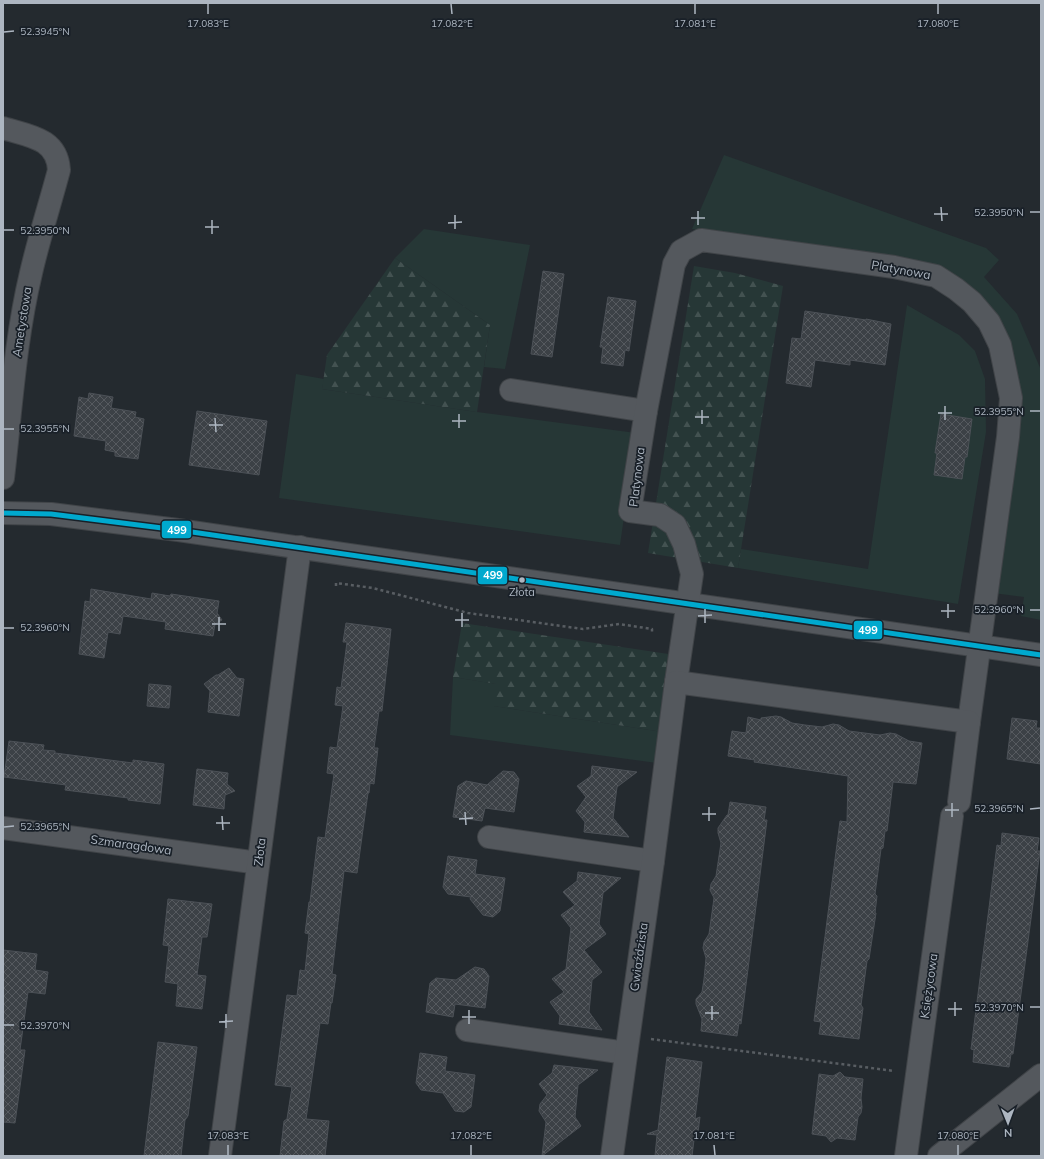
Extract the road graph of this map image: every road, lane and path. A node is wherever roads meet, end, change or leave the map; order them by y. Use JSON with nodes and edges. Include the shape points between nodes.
{"nodes":[{"id":1,"x":3,"y":128,"type":"edge"},
{"id":2,"x":511,"y":390,"type":"dead end"},
{"id":3,"x":646,"y":411,"type":"junction"},
{"id":4,"x":3,"y":478,"type":"edge"},
{"id":5,"x":3,"y":513,"type":"edge"},
{"id":6,"x":300,"y":547,"type":"junction"},
{"id":7,"x":336,"y":586,"type":"dead end"},
{"id":8,"x":688,"y":604,"type":"junction"},
{"id":9,"x":652,"y":632,"type":"dead end"},
{"id":10,"x":979,"y":647,"type":"junction"},
{"id":11,"x":1041,"y":655,"type":"edge"},
{"id":12,"x":676,"y":682,"type":"junction"},
{"id":13,"x":969,"y":722,"type":"junction"},
{"id":14,"x":3,"y":828,"type":"edge"},
{"id":15,"x":489,"y":837,"type":"dead end"},
{"id":16,"x":653,"y":861,"type":"junction"},
{"id":17,"x":258,"y":863,"type":"junction"},
{"id":18,"x":467,"y":1030,"type":"dead end"},
{"id":19,"x":627,"y":1045,"type":"junction"},
{"id":20,"x":917,"y":1075,"type":"junction"},
{"id":21,"x":1041,"y":1075,"type":"edge"},
{"id":22,"x":944,"y":1154,"type":"edge"},
{"id":23,"x":220,"y":1156,"type":"edge"},
{"id":24,"x":612,"y":1156,"type":"edge"},
{"id":25,"x":906,"y":1156,"type":"edge"}],
"edges":[{"from":1,"to":4,"type":"street","name":"Ametystowa","via":[[43,141],[51,147],[58,159],[59,170],[30,273],[21,321]]},
{"from":2,"to":3,"type":"street"},
{"from":3,"to":8,"type":"street","name":"Platynowa","via":[[630,511],[660,515],[675,525],[684,544],[692,574]]},
{"from":3,"to":10,"type":"street","name":"Platynowa","via":[[674,264],[681,252],[701,240],[894,267],[936,276],[956,289],[972,302],[988,322],[1000,345],[1012,398]]},
{"from":5,"to":6,"type":"street","via":[[51,514]]},
{"from":6,"to":8,"type":"street"},
{"from":6,"to":17,"type":"street","name":"Złota"},
{"from":7,"to":9,"type":"path","via":[[336,583],[373,588],[468,613],[583,629],[619,624],[652,629]]},
{"from":8,"to":10,"type":"street"},
{"from":8,"to":12,"type":"street","name":"Gwiaździsta"},
{"from":10,"to":11,"type":"street"},
{"from":10,"to":13,"type":"street","name":"Platynowa"},
{"from":12,"to":13,"type":"street"},
{"from":12,"to":16,"type":"street","name":"Gwiaździsta"},
{"from":13,"to":20,"type":"street","name":"Księżycowa"},
{"from":14,"to":17,"type":"street","name":"Szmaragdowa"},
{"from":15,"to":16,"type":"street"},
{"from":16,"to":19,"type":"street","name":"Gwiaździsta"},
{"from":17,"to":23,"type":"street","name":"Złota"},
{"from":18,"to":19,"type":"street"},
{"from":19,"to":20,"type":"path"},
{"from":19,"to":24,"type":"street","name":"Gwiaździsta"},
{"from":20,"to":25,"type":"street","name":"Księżycowa"},
{"from":21,"to":22,"type":"street"}]}
